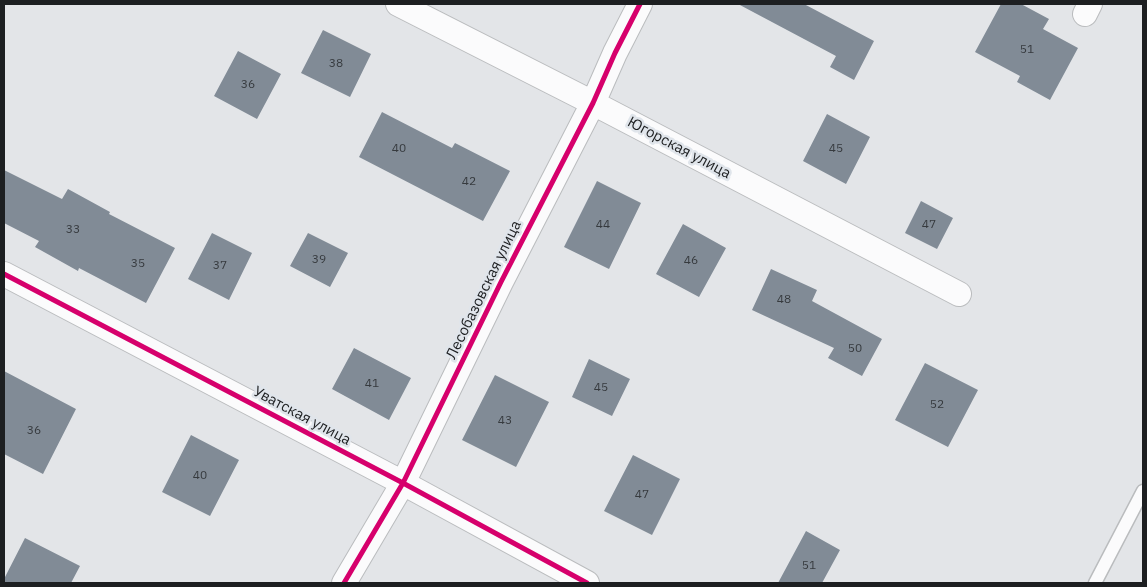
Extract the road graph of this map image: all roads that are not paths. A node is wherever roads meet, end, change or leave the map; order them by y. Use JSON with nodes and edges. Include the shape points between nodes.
{"nodes":[{"id":1,"x":398,"y":4,"type":"edge"},
{"id":2,"x":640,"y":4,"type":"edge"},
{"id":3,"x":593,"y":103,"type":"junction"},
{"id":4,"x":4,"y":274,"type":"edge"},
{"id":5,"x":959,"y":294,"type":"dead end"},
{"id":6,"x":403,"y":483,"type":"junction"},
{"id":7,"x":1143,"y":491,"type":"edge"},
{"id":8,"x":344,"y":583,"type":"edge"},
{"id":9,"x":587,"y":583,"type":"edge"},
{"id":10,"x":1095,"y":583,"type":"edge"}],
"edges":[{"from":1,"to":3,"type":"street","name":"Югорская улица"},
{"from":2,"to":3,"type":"street","name":"Лесобазовская улица"},
{"from":3,"to":5,"type":"street","name":"Югорская улица"},
{"from":3,"to":6,"type":"street","name":"Лесобазовская улица"},
{"from":4,"to":6,"type":"street","name":"Уватская улица"},
{"from":6,"to":8,"type":"street","name":"Лесобазовская улица"},
{"from":6,"to":9,"type":"street","name":"Уватская улица"},
{"from":7,"to":10,"type":"lane"}]}
